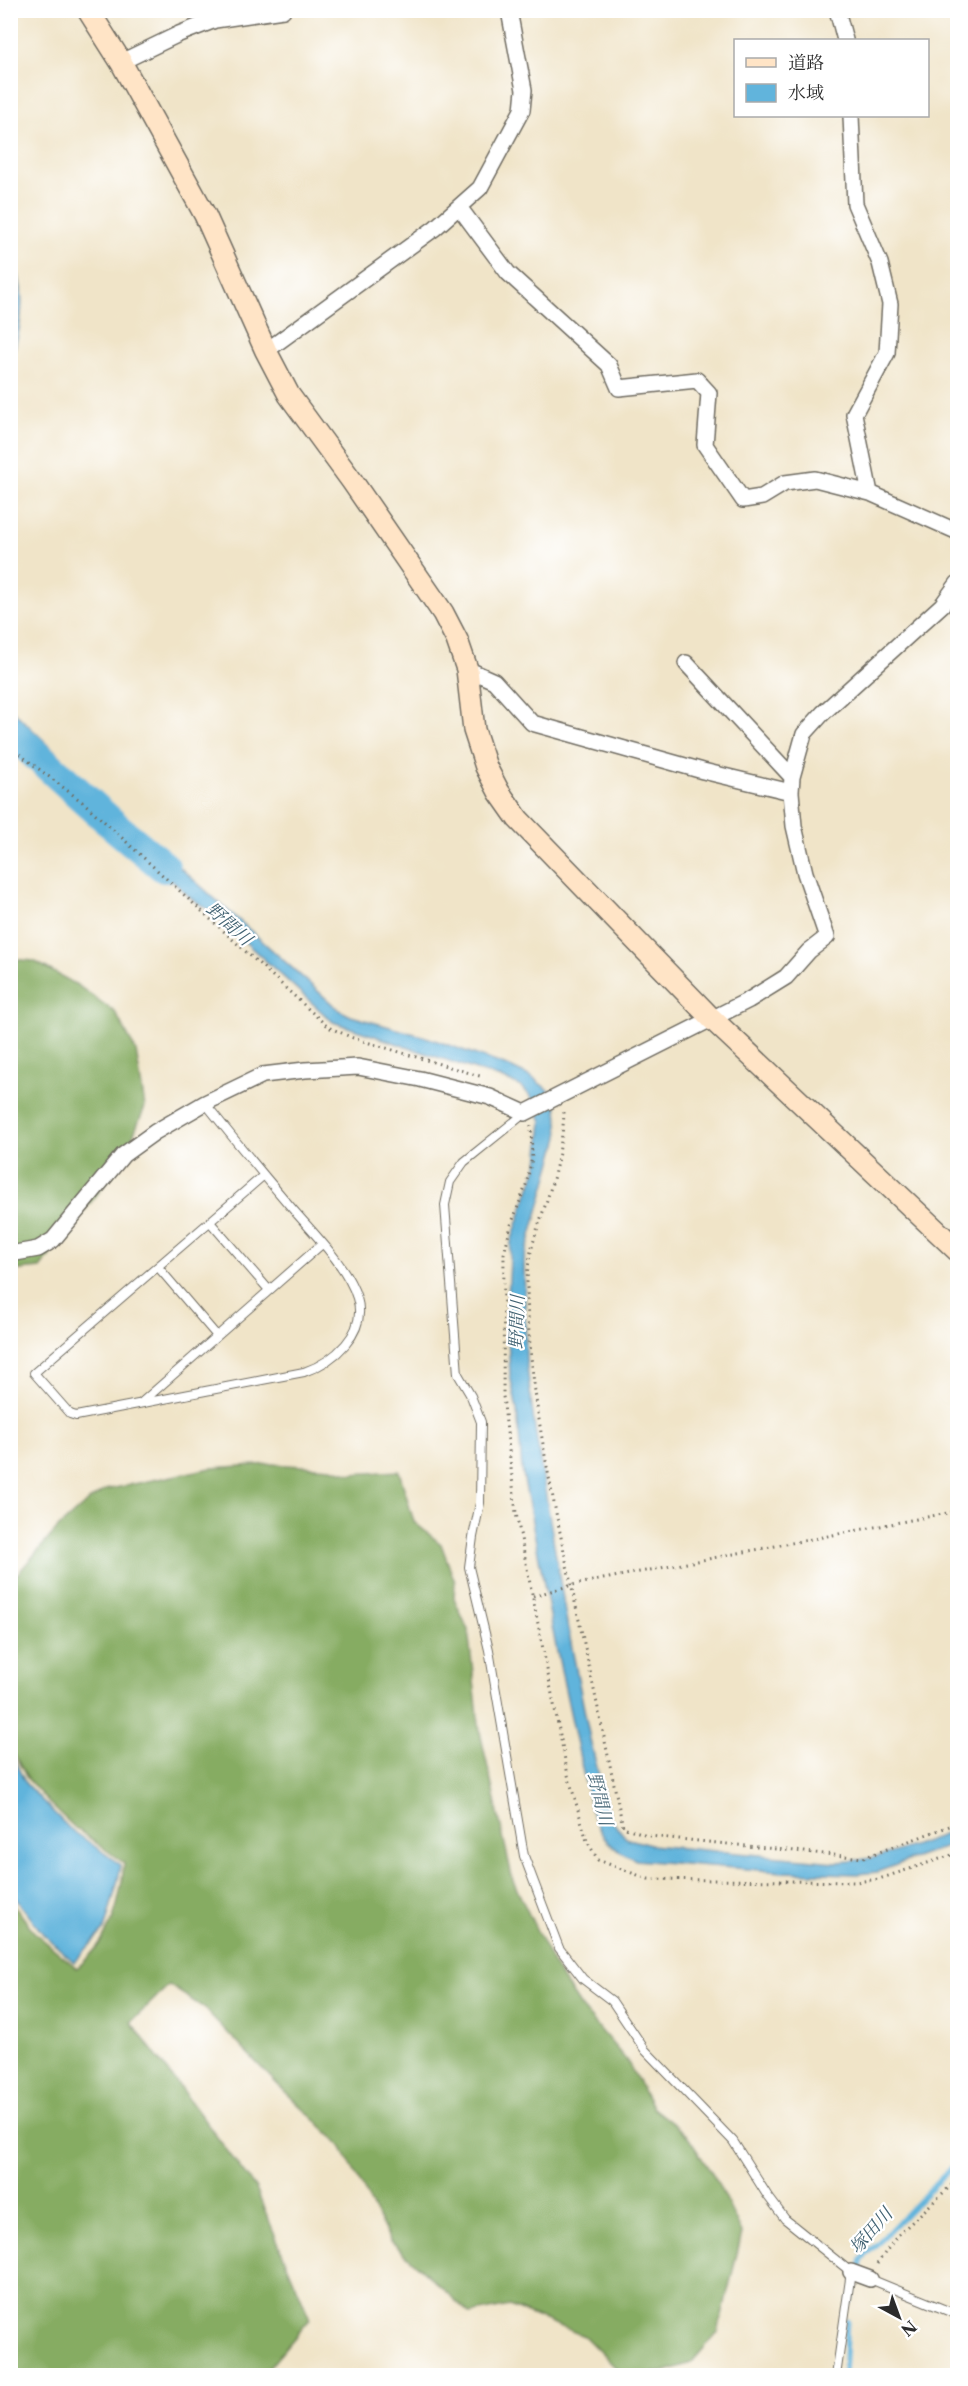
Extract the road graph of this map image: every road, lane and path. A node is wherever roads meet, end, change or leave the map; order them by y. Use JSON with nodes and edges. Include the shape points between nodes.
{"nodes":[{"id":1,"x":87,"y":10,"type":"edge"},
{"id":2,"x":283,"y":10,"type":"edge"},
{"id":3,"x":512,"y":10,"type":"edge"},
{"id":4,"x":837,"y":10,"type":"edge"},
{"id":5,"x":845,"y":39,"type":"edge"},
{"id":6,"x":121,"y":62,"type":"junction"},
{"id":7,"x":851,"y":117,"type":"edge"},
{"id":8,"x":459,"y":207,"type":"junction"},
{"id":9,"x":266,"y":351,"type":"junction"},
{"id":10,"x":870,"y":493,"type":"junction"},
{"id":11,"x":957,"y":532,"type":"edge"},
{"id":12,"x":957,"y":583,"type":"edge"},
{"id":13,"x":686,"y":663,"type":"dead end"},
{"id":14,"x":466,"y":669,"type":"junction"},
{"id":15,"x":10,"y":747,"type":"edge"},
{"id":16,"x":791,"y":784,"type":"junction"},
{"id":17,"x":711,"y":1018,"type":"junction"},
{"id":18,"x":492,"y":1081,"type":"dead end"},
{"id":19,"x":560,"y":1096,"type":"junction"},
{"id":20,"x":205,"y":1103,"type":"junction"},
{"id":21,"x":525,"y":1113,"type":"junction"},
{"id":22,"x":264,"y":1175,"type":"junction"},
{"id":23,"x":210,"y":1222,"type":"junction"},
{"id":24,"x":322,"y":1244,"type":"junction"},
{"id":25,"x":957,"y":1251,"type":"edge"},
{"id":26,"x":10,"y":1254,"type":"edge"},
{"id":27,"x":158,"y":1267,"type":"junction"},
{"id":28,"x":269,"y":1290,"type":"junction"},
{"id":29,"x":217,"y":1336,"type":"junction"},
{"id":30,"x":140,"y":1404,"type":"junction"},
{"id":31,"x":957,"y":1511,"type":"edge"},
{"id":32,"x":572,"y":1585,"type":"junction"},
{"id":33,"x":533,"y":1596,"type":"junction"},
{"id":34,"x":957,"y":1823,"type":"edge"},
{"id":35,"x":957,"y":1853,"type":"edge"},
{"id":36,"x":957,"y":2180,"type":"edge"},
{"id":37,"x":851,"y":2272,"type":"junction"},
{"id":38,"x":870,"y":2279,"type":"junction"},
{"id":39,"x":957,"y":2315,"type":"edge"},
{"id":40,"x":836,"y":2376,"type":"edge"}],
"edges":[{"from":1,"to":6,"type":"street"},
{"from":2,"to":6,"type":"street","via":[[215,20]]},
{"from":3,"to":8,"type":"street","via":[[524,90],[522,110],[480,188]]},
{"from":4,"to":5,"type":"street"},
{"from":6,"to":9,"type":"street","via":[[205,215]]},
{"from":7,"to":10,"type":"street","via":[[855,204],[880,263],[890,304],[887,353],[854,414]]},
{"from":8,"to":9,"type":"street"},
{"from":8,"to":10,"type":"street","via":[[508,273],[609,365],[619,388],[698,380],[709,393],[705,445],[743,500],[762,497],[785,483],[815,479]]},
{"from":9,"to":14,"type":"street","via":[[289,395],[443,613]]},
{"from":10,"to":11,"type":"street"},
{"from":12,"to":16,"type":"street","via":[[942,605],[804,734]]},
{"from":13,"to":16,"type":"street"},
{"from":14,"to":16,"type":"street","via":[[494,681],[532,723],[703,771]]},
{"from":14,"to":17,"type":"street","via":[[474,730],[499,792],[518,819]]},
{"from":15,"to":18,"type":"path","via":[[85,804],[328,1027]]},
{"from":16,"to":17,"type":"street","via":[[794,826],[827,938],[786,977]]},
{"from":17,"to":19,"type":"street"},
{"from":17,"to":25,"type":"street"},
{"from":19,"to":21,"type":"street"},
{"from":19,"to":32,"type":"path","via":[[565,1106],[563,1130],[552,1182],[532,1242],[527,1282],[538,1411]]},
{"from":20,"to":21,"type":"street","via":[[263,1075],[358,1066],[490,1097]]},
{"from":20,"to":22,"type":"lane"},
{"from":20,"to":26,"type":"street","via":[[123,1155],[46,1245]]},
{"from":21,"to":33,"type":"path","via":[[532,1128],[532,1158],[504,1254],[503,1396],[516,1513]]},
{"from":21,"to":37,"type":"lane","via":[[464,1162],[450,1182],[445,1205],[458,1374],[481,1422],[480,1503],[469,1567],[489,1650],[524,1856],[559,1948],[583,1979],[612,2001],[645,2050],[733,2141],[785,2218]]},
{"from":22,"to":23,"type":"lane"},
{"from":22,"to":24,"type":"lane"},
{"from":23,"to":27,"type":"lane"},
{"from":23,"to":28,"type":"lane"},
{"from":24,"to":28,"type":"lane"},
{"from":24,"to":30,"type":"lane","via":[[357,1298],[357,1327],[342,1348],[324,1363],[304,1372]]},
{"from":27,"to":29,"type":"lane"},
{"from":27,"to":30,"type":"lane","via":[[34,1373],[76,1416]]},
{"from":28,"to":29,"type":"lane"},
{"from":29,"to":30,"type":"lane"},
{"from":31,"to":32,"type":"path"},
{"from":32,"to":33,"type":"path"},
{"from":32,"to":34,"type":"path","via":[[623,1827],[650,1836],[863,1858]]},
{"from":33,"to":35,"type":"path","via":[[568,1774],[587,1841],[598,1860],[648,1879],[855,1882],[879,1879]]},
{"from":36,"to":38,"type":"path","via":[[897,2236]]},
{"from":37,"to":38,"type":"street"},
{"from":37,"to":40,"type":"lane"},
{"from":38,"to":39,"type":"lane"}]}
